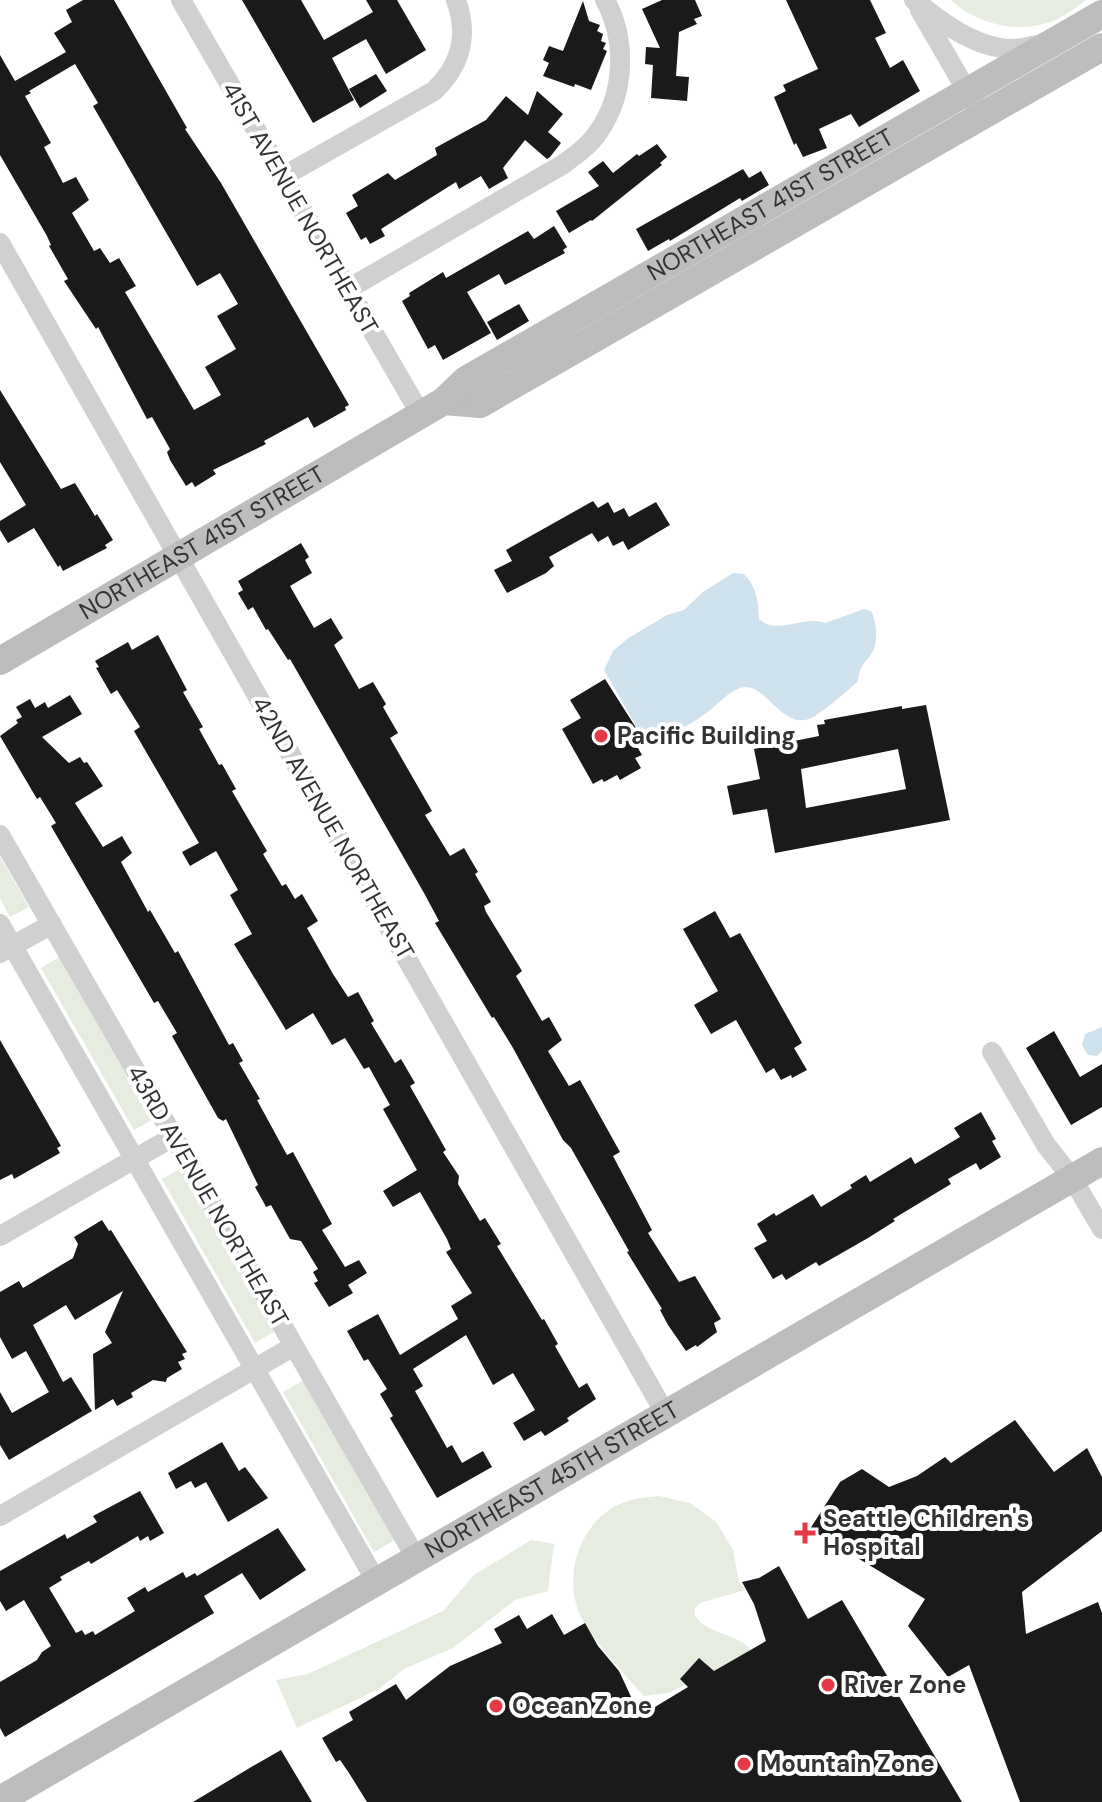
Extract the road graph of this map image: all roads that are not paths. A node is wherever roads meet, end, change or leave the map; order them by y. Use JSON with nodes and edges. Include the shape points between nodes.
{"nodes":[{"id":1,"x":181,"y":0,"type":"edge"},
{"id":2,"x":456,"y":0,"type":"edge"},
{"id":3,"x":605,"y":0,"type":"edge"},
{"id":4,"x":914,"y":0,"type":"edge"},
{"id":5,"x":1102,"y":14,"type":"edge"},
{"id":6,"x":1050,"y":43,"type":"junction"},
{"id":7,"x":1102,"y":47,"type":"edge"},
{"id":8,"x":967,"y":90,"type":"junction"},
{"id":9,"x":982,"y":117,"type":"junction"},
{"id":10,"x":282,"y":177,"type":"junction"},
{"id":11,"x":0,"y":243,"type":"edge"},
{"id":12,"x":348,"y":289,"type":"junction"},
{"id":13,"x":432,"y":408,"type":"junction"},
{"id":14,"x":179,"y":555,"type":"junction"},
{"id":15,"x":0,"y":661,"type":"edge"},
{"id":16,"x":0,"y":835,"type":"edge"},
{"id":17,"x":0,"y":924,"type":"edge"},
{"id":18,"x":52,"y":924,"type":"junction"},
{"id":19,"x":6,"y":950,"type":"edge"},
{"id":20,"x":992,"y":1052,"type":"dead end"},
{"id":21,"x":173,"y":1137,"type":"junction"},
{"id":22,"x":134,"y":1158,"type":"junction"},
{"id":23,"x":1102,"y":1161,"type":"edge"},
{"id":24,"x":1072,"y":1178,"type":"junction"},
{"id":25,"x":1102,"y":1229,"type":"edge"},
{"id":26,"x":0,"y":1236,"type":"edge"},
{"id":27,"x":294,"y":1346,"type":"junction"},
{"id":28,"x":255,"y":1368,"type":"junction"},
{"id":29,"x":665,"y":1413,"type":"junction"},
{"id":30,"x":0,"y":1516,"type":"edge"},
{"id":31,"x":416,"y":1558,"type":"junction"},
{"id":32,"x":376,"y":1581,"type":"junction"},
{"id":33,"x":0,"y":1800,"type":"edge"}],
"edges":[{"from":1,"to":10,"type":"street","name":"41ST AVENUE NORTHEAST"},
{"from":2,"to":10,"type":"street","via":[[462,15],[461,49],[434,91]]},
{"from":3,"to":12,"type":"street","via":[[618,33],[620,69],[607,115],[584,149]]},
{"from":4,"to":6,"type":"street","via":[[940,22],[991,44],[1011,49]]},
{"from":4,"to":8,"type":"street"},
{"from":5,"to":6,"type":"street","name":"NORTHEAST 41ST STREET"},
{"from":6,"to":8,"type":"street","name":"NORTHEAST 41ST STREET"},
{"from":7,"to":9,"type":"street","name":"NORTHEAST 41ST STREET"},
{"from":8,"to":9,"type":"street"},
{"from":8,"to":13,"type":"street","name":"NORTHEAST 41ST STREET","via":[[466,380]]},
{"from":9,"to":13,"type":"street","name":"NORTHEAST 41ST STREET","via":[[480,404]]},
{"from":10,"to":12,"type":"street","name":"41ST AVENUE NORTHEAST"},
{"from":11,"to":14,"type":"street","name":"42ND AVENUE NORTHEAST"},
{"from":12,"to":13,"type":"street","name":"41ST AVENUE NORTHEAST"},
{"from":13,"to":14,"type":"street","name":"NORTHEAST 41ST STREET"},
{"from":14,"to":15,"type":"street","name":"NORTHEAST 41ST STREET"},
{"from":14,"to":29,"type":"street","name":"42ND AVENUE NORTHEAST"},
{"from":16,"to":18,"type":"street","name":"43RD AVENUE NORTHEAST"},
{"from":17,"to":19,"type":"street","name":"43RD AVENUE NORTHEAST"},
{"from":18,"to":19,"type":"street"},
{"from":18,"to":21,"type":"street","name":"43RD AVENUE NORTHEAST"},
{"from":19,"to":22,"type":"street","name":"43RD AVENUE NORTHEAST"},
{"from":20,"to":24,"type":"street","via":[[1046,1145]]},
{"from":21,"to":22,"type":"street"},
{"from":21,"to":27,"type":"street","name":"43RD AVENUE NORTHEAST"},
{"from":22,"to":26,"type":"street"},
{"from":22,"to":28,"type":"street","name":"43RD AVENUE NORTHEAST"},
{"from":23,"to":24,"type":"street","name":"NORTHEAST 45TH STREET"},
{"from":24,"to":25,"type":"street"},
{"from":24,"to":29,"type":"street","name":"NORTHEAST 45TH STREET"},
{"from":27,"to":28,"type":"street"},
{"from":27,"to":31,"type":"street","name":"43RD AVENUE NORTHEAST"},
{"from":28,"to":30,"type":"street"},
{"from":28,"to":32,"type":"street","name":"43RD AVENUE NORTHEAST"},
{"from":29,"to":31,"type":"street","name":"NORTHEAST 45TH STREET"},
{"from":31,"to":32,"type":"street","name":"NORTHEAST 45TH STREET"},
{"from":32,"to":33,"type":"street","name":"NORTHEAST 45TH STREET"}]}
